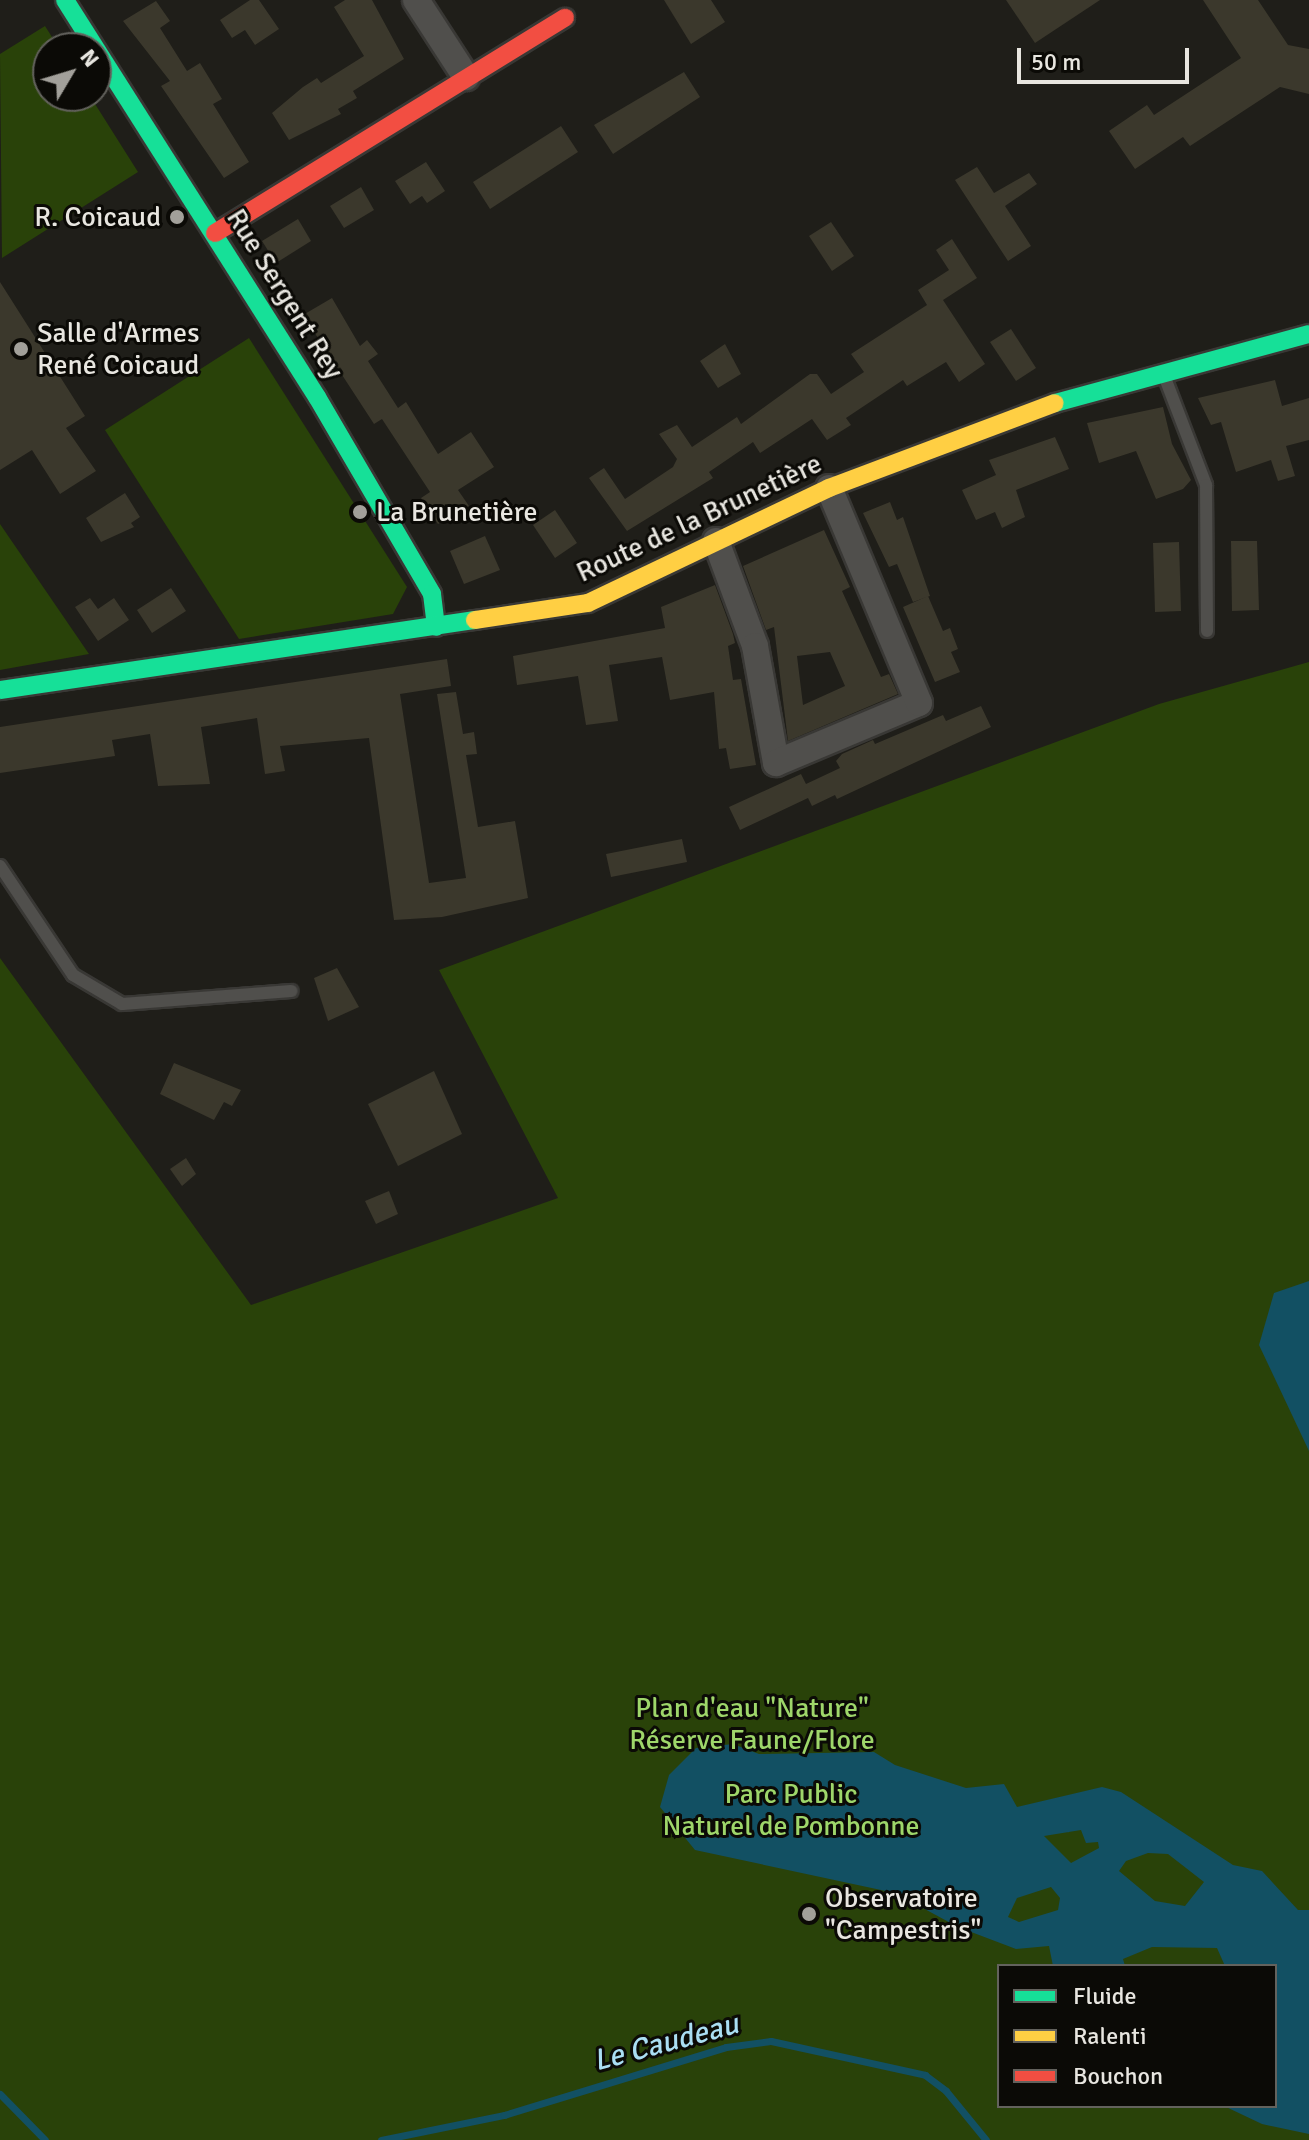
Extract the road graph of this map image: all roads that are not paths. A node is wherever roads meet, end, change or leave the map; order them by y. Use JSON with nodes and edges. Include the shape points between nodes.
{"nodes":[{"id":1,"x":65,"y":0,"type":"edge"},
{"id":2,"x":416,"y":0,"type":"edge"},
{"id":3,"x":565,"y":18,"type":"dead end"},
{"id":4,"x":466,"y":77,"type":"junction"},
{"id":5,"x":215,"y":233,"type":"junction"},
{"id":6,"x":1309,"y":334,"type":"edge"},
{"id":7,"x":1163,"y":374,"type":"junction"},
{"id":8,"x":829,"y":488,"type":"junction"},
{"id":9,"x":716,"y":541,"type":"junction"},
{"id":10,"x":436,"y":627,"type":"junction"},
{"id":11,"x":1207,"y":631,"type":"dead end"},
{"id":12,"x":0,"y":690,"type":"edge"},
{"id":13,"x":0,"y":866,"type":"edge"},
{"id":14,"x":292,"y":991,"type":"dead end"}],
"edges":[{"from":1,"to":5,"type":"street","name":"Rue Sergent Rey"},
{"from":2,"to":4,"type":"street"},
{"from":3,"to":4,"type":"street"},
{"from":4,"to":5,"type":"street"},
{"from":5,"to":10,"type":"street","name":"Rue Sergent Rey","via":[[432,594]]},
{"from":6,"to":7,"type":"street","name":"Route de la Brunetière"},
{"from":7,"to":8,"type":"street","name":"Route de la Brunetière","via":[[1051,404]]},
{"from":7,"to":11,"type":"lane","via":[[1206,485]]},
{"from":8,"to":9,"type":"street","name":"Route de la Brunetière"},
{"from":8,"to":9,"type":"street","via":[[919,703],[776,763],[755,646]]},
{"from":9,"to":10,"type":"street","name":"Route de la Brunetière","via":[[588,603]]},
{"from":10,"to":12,"type":"street","name":"Route de la Brunetière"},
{"from":13,"to":14,"type":"lane","via":[[73,975],[122,1004]]}]}
